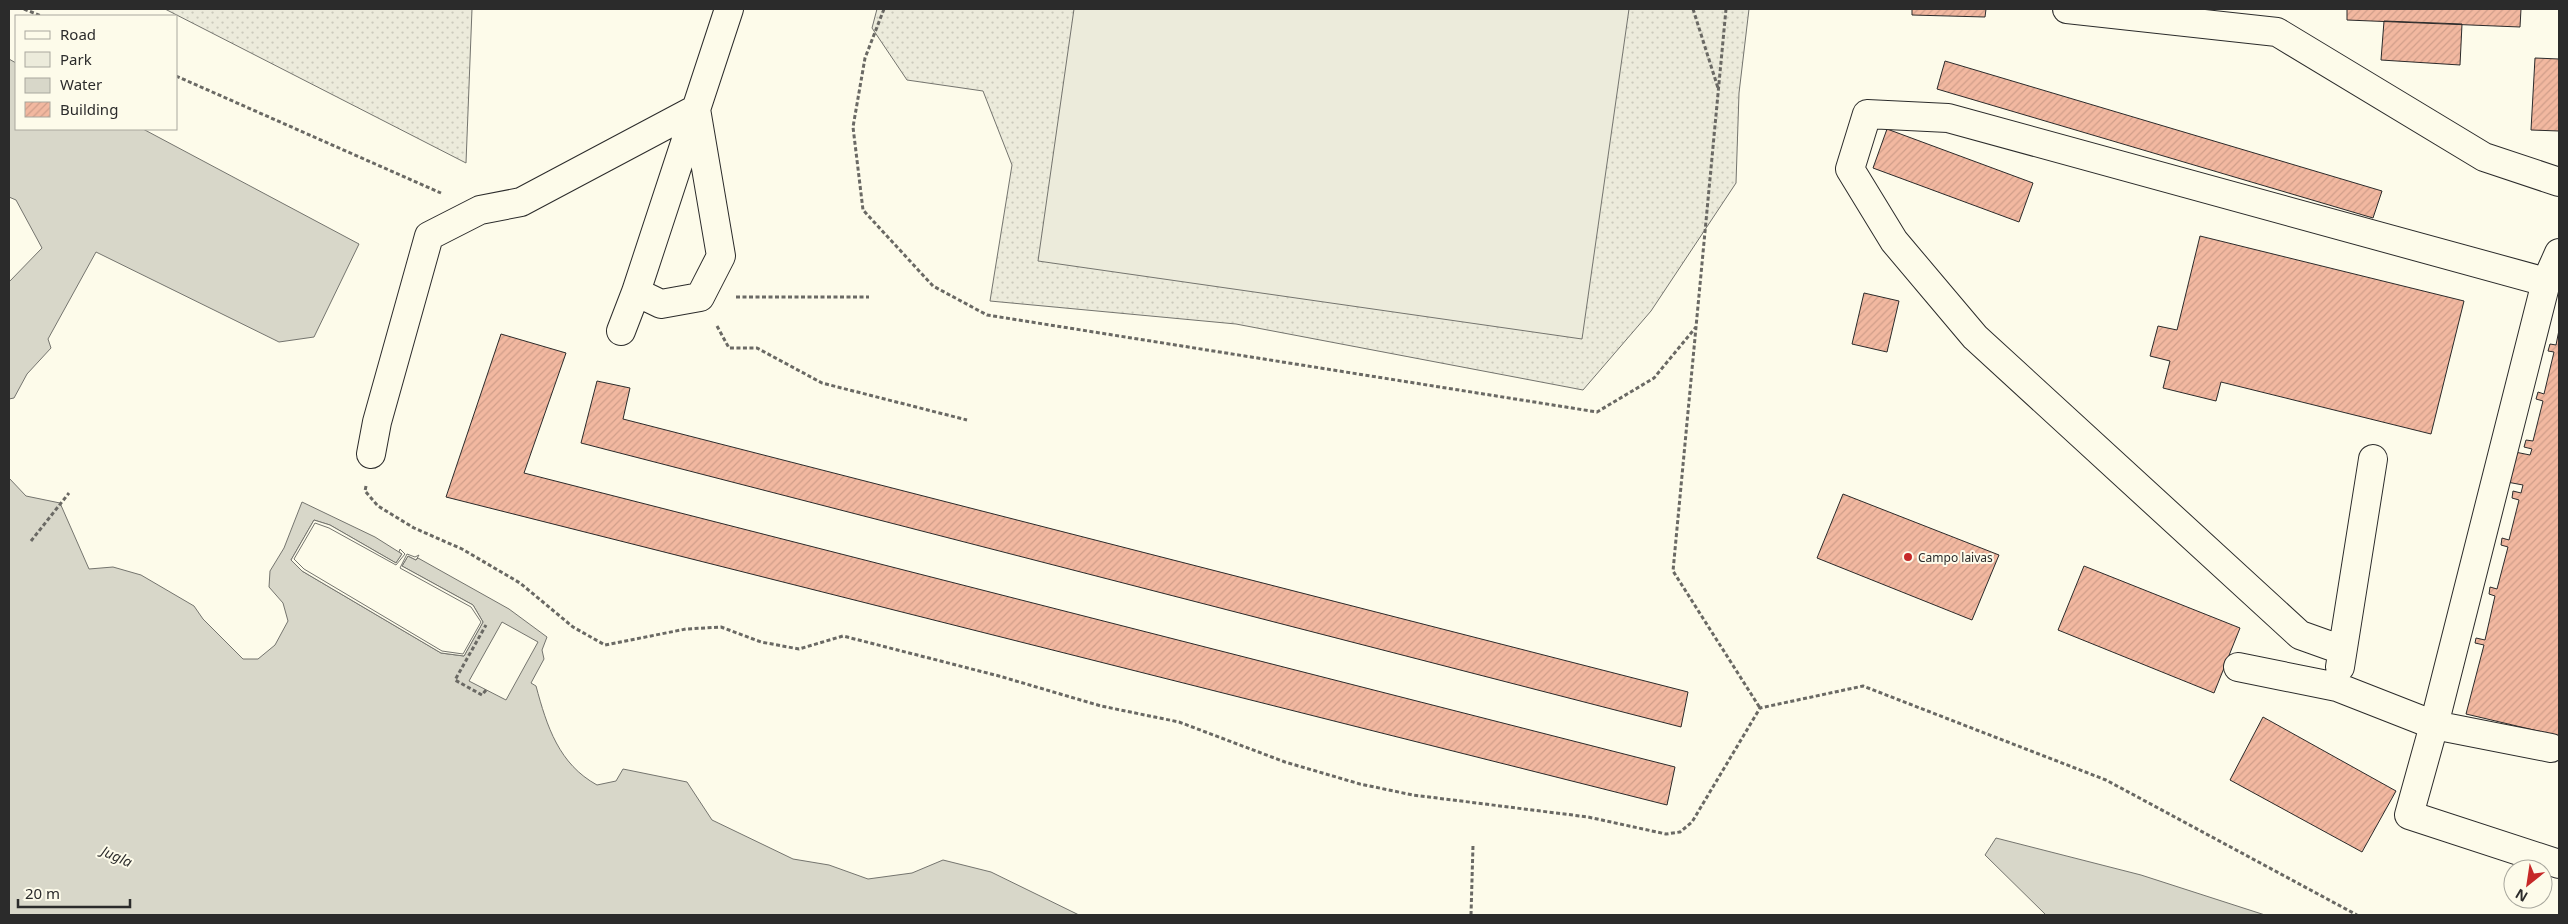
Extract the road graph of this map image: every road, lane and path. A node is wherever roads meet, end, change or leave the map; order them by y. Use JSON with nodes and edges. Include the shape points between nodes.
{"nodes":[{"id":1,"x":24,"y":9,"type":"edge"},
{"id":2,"x":729,"y":9,"type":"edge"},
{"id":3,"x":884,"y":9,"type":"edge"},
{"id":4,"x":1693,"y":9,"type":"edge"},
{"id":5,"x":1726,"y":9,"type":"edge"},
{"id":6,"x":2067,"y":9,"type":"edge"},
{"id":7,"x":39,"y":15,"type":"edge"},
{"id":8,"x":178,"y":77,"type":"edge"},
{"id":9,"x":1719,"y":91,"type":"junction"},
{"id":10,"x":696,"y":109,"type":"junction"},
{"id":11,"x":2559,"y":182,"type":"edge"},
{"id":12,"x":480,"y":210,"type":"junction"},
{"id":13,"x":2559,"y":253,"type":"edge"},
{"id":14,"x":2546,"y":282,"type":"junction"},
{"id":15,"x":636,"y":292,"type":"junction"},
{"id":16,"x":700,"y":297,"type":"junction"},
{"id":17,"x":869,"y":297,"type":"dead end"},
{"id":18,"x":1696,"y":327,"type":"junction"},
{"id":19,"x":621,"y":331,"type":"dead end"},
{"id":20,"x":967,"y":420,"type":"dead end"},
{"id":21,"x":371,"y":454,"type":"joint"},
{"id":22,"x":2373,"y":459,"type":"dead end"},
{"id":23,"x":69,"y":493,"type":"dead end"},
{"id":24,"x":31,"y":542,"type":"dead end"},
{"id":25,"x":486,"y":625,"type":"dead end"},
{"id":26,"x":2342,"y":650,"type":"junction"},
{"id":27,"x":2238,"y":667,"type":"dead end"},
{"id":28,"x":2338,"y":688,"type":"junction"},
{"id":29,"x":486,"y":690,"type":"dead end"},
{"id":30,"x":1760,"y":708,"type":"junction"},
{"id":31,"x":2434,"y":725,"type":"junction"},
{"id":32,"x":2551,"y":748,"type":"dead end"},
{"id":33,"x":1473,"y":845,"type":"dead end"},
{"id":34,"x":2559,"y":864,"type":"edge"},
{"id":35,"x":1471,"y":915,"type":"edge"},
{"id":36,"x":2357,"y":915,"type":"edge"}],
"edges":[{"from":1,"to":7,"type":"path"},
{"from":2,"to":10,"type":"street"},
{"from":3,"to":18,"type":"path","via":[[865,58],[853,127],[863,210],[933,286],[987,315],[1597,412],[1654,378]]},
{"from":4,"to":9,"type":"path"},
{"from":5,"to":9,"type":"path"},
{"from":6,"to":11,"type":"street","via":[[2277,32],[2484,157]]},
{"from":8,"to":12,"type":"path"},
{"from":9,"to":18,"type":"path"},
{"from":10,"to":12,"type":"street","via":[[521,202]]},
{"from":10,"to":15,"type":"street"},
{"from":10,"to":16,"type":"street","via":[[721,256]]},
{"from":12,"to":21,"type":"street","via":[[429,236]]},
{"from":13,"to":14,"type":"street"},
{"from":14,"to":26,"type":"street","via":[[1948,118],[1867,114],[1850,169],[1894,241],[1975,338],[2300,635]]},
{"from":14,"to":31,"type":"street"},
{"from":15,"to":16,"type":"street","via":[[661,304]]},
{"from":15,"to":19,"type":"street"},
{"from":16,"to":17,"type":"path"},
{"from":16,"to":20,"type":"path","via":[[729,348],[757,348],[822,383]]},
{"from":18,"to":30,"type":"path","via":[[1673,571]]},
{"from":21,"to":30,"type":"path","via":[[365,491],[378,506],[520,582],[574,627],[605,645],[686,629],[721,627],[761,642],[799,649],[843,636],[1101,706],[1179,722],[1286,762],[1360,784],[1413,795],[1588,818],[1666,834],[1680,832],[1692,822]]},
{"from":22,"to":26,"type":"street"},
{"from":23,"to":24,"type":"path"},
{"from":25,"to":29,"type":"path","via":[[455,680],[482,695]]},
{"from":26,"to":28,"type":"street"},
{"from":27,"to":28,"type":"street"},
{"from":28,"to":31,"type":"street"},
{"from":30,"to":36,"type":"path","via":[[1864,686],[2106,780]]},
{"from":31,"to":32,"type":"street"},
{"from":31,"to":34,"type":"street","via":[[2409,815]]},
{"from":33,"to":35,"type":"path"}]}
